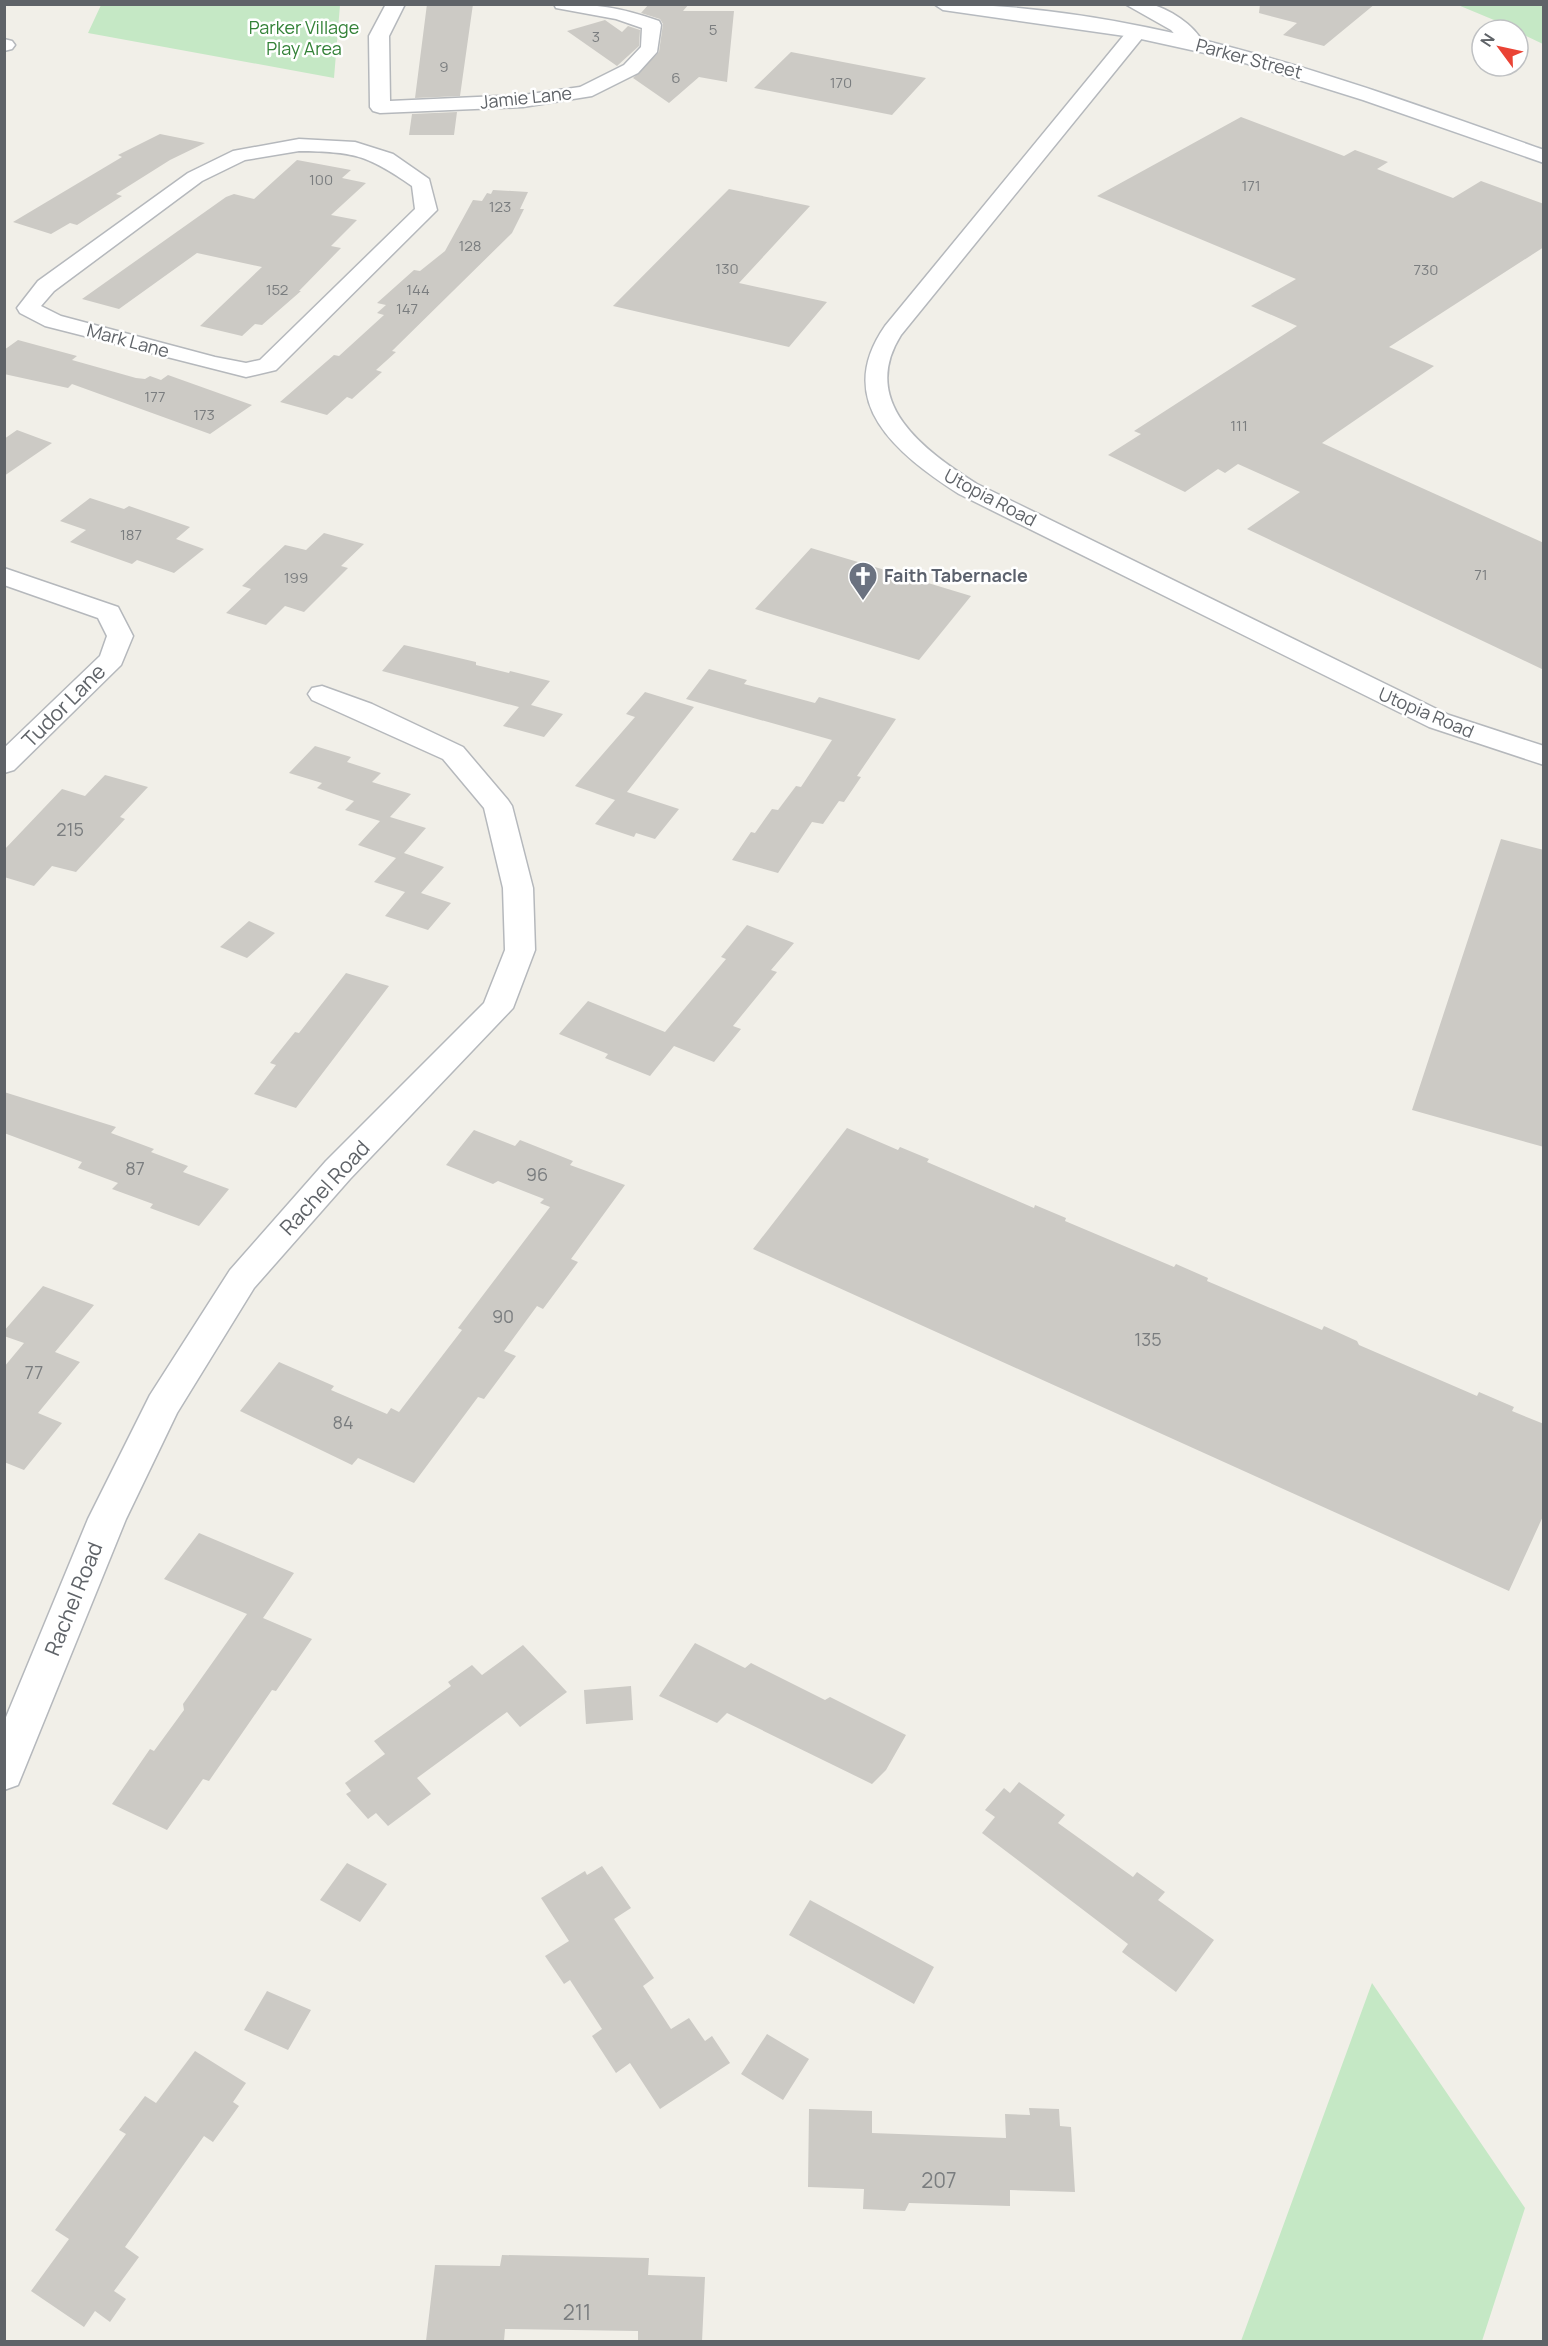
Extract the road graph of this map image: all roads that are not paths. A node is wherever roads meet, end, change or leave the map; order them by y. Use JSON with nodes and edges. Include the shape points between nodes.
{"nodes":[{"id":1,"x":396,"y":4,"type":"edge"},
{"id":2,"x":563,"y":4,"type":"edge"},
{"id":3,"x":943,"y":4,"type":"edge"},
{"id":4,"x":1134,"y":4,"type":"edge"},
{"id":5,"x":1137,"y":33,"type":"junction"},
{"id":6,"x":1193,"y":44,"type":"junction"},
{"id":7,"x":364,"y":126,"type":"junction"},
{"id":8,"x":1544,"y":157,"type":"edge"},
{"id":9,"x":4,"y":576,"type":"edge"},
{"id":10,"x":322,"y":694,"type":"dead end"},
{"id":11,"x":1544,"y":756,"type":"edge"},
{"id":12,"x":4,"y":764,"type":"edge"},
{"id":13,"x":4,"y":1772,"type":"edge"}],
"edges":[{"from":1,"to":7,"type":"street","via":[[379,36],[381,60]]},
{"from":2,"to":7,"type":"street","name":"Jamie Lane","via":[[620,14],[652,25],[650,48],[631,69],[585,92]]},
{"from":3,"to":5,"type":"street","name":"Parker Street"},
{"from":4,"to":6,"type":"street","via":[[1184,30],[1193,38]]},
{"from":5,"to":6,"type":"street","name":"Parker Street"},
{"from":5,"to":11,"type":"street","name":"Utopia Road","via":[[885,342],[875,374],[880,406],[914,452],[968,489],[1439,721]]},
{"from":6,"to":8,"type":"street","name":"Parker Street","via":[[1305,73]]},
{"from":7,"to":7,"type":"street","name":"Mark Lane","via":[[299,145],[240,155],[195,177],[46,286],[28,308],[54,321],[213,363],[246,370],[268,365],[426,210],[422,183],[386,158]]},
{"from":9,"to":12,"type":"street","name":"Tudor Lane","via":[[109,612],[120,636],[112,658]]},
{"from":10,"to":13,"type":"street","name":"Rachel Road","via":[[453,753],[498,806],[518,888],[520,950],[498,1008],[338,1170],[243,1279],[163,1405],[107,1519]]}]}
